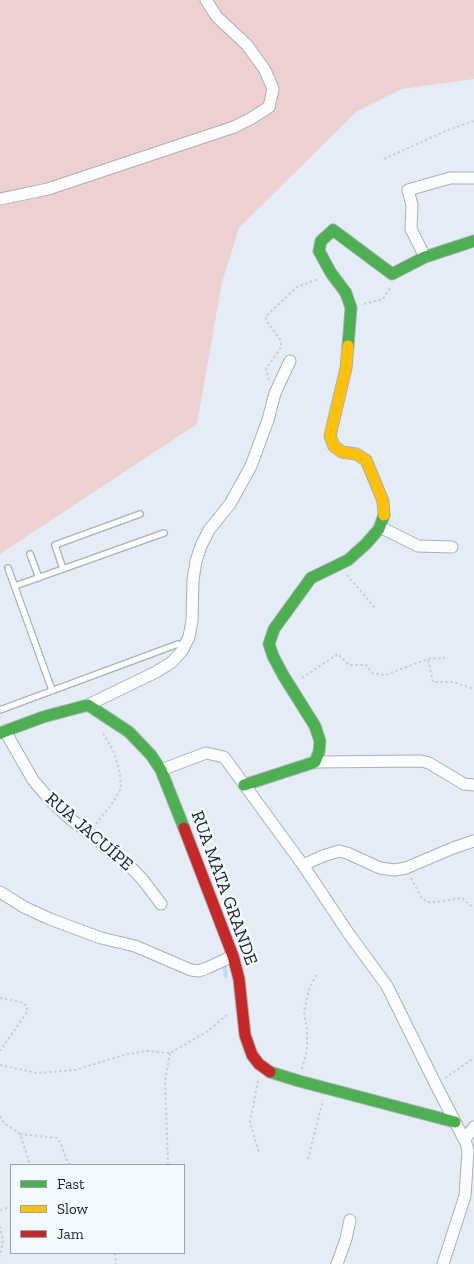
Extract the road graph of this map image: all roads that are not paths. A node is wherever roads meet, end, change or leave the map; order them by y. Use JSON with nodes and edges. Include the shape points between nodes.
{"nodes":[{"id":1,"x":206,"y":0,"type":"edge"},
{"id":2,"x":474,"y":178,"type":"edge"},
{"id":3,"x":0,"y":199,"type":"edge"},
{"id":4,"x":474,"y":241,"type":"edge"},
{"id":5,"x":425,"y":257,"type":"junction"},
{"id":6,"x":290,"y":360,"type":"dead end"},
{"id":7,"x":140,"y":514,"type":"dead end"},
{"id":8,"x":380,"y":527,"type":"junction"},
{"id":9,"x":164,"y":533,"type":"dead end"},
{"id":10,"x":452,"y":547,"type":"dead end"},
{"id":11,"x":30,"y":554,"type":"dead end"},
{"id":12,"x":8,"y":568,"type":"dead end"},
{"id":13,"x":63,"y":569,"type":"junction"},
{"id":14,"x":39,"y":578,"type":"junction"},
{"id":15,"x":15,"y":586,"type":"junction"},
{"id":16,"x":178,"y":644,"type":"dead end"},
{"id":17,"x":52,"y":690,"type":"junction"},
{"id":18,"x":88,"y":705,"type":"junction"},
{"id":19,"x":0,"y":710,"type":"edge"},
{"id":20,"x":2,"y":732,"type":"edge"},
{"id":21,"x":315,"y":762,"type":"junction"},
{"id":22,"x":161,"y":770,"type":"junction"},
{"id":23,"x":244,"y":785,"type":"junction"},
{"id":24,"x":474,"y":786,"type":"edge"},
{"id":25,"x":474,"y":841,"type":"edge"},
{"id":26,"x":303,"y":865,"type":"junction"},
{"id":27,"x":0,"y":892,"type":"edge"},
{"id":28,"x":161,"y":904,"type":"dead end"},
{"id":29,"x":233,"y":956,"type":"junction"},
{"id":30,"x":456,"y":1122,"type":"junction"},
{"id":31,"x":474,"y":1127,"type":"edge"},
{"id":32,"x":465,"y":1139,"type":"junction"},
{"id":33,"x":470,"y":1192,"type":"edge"},
{"id":34,"x":350,"y":1220,"type":"dead end"},
{"id":35,"x":337,"y":1264,"type":"edge"},
{"id":36,"x":443,"y":1264,"type":"edge"}],
"edges":[{"from":1,"to":3,"type":"street","via":[[217,17],[247,46],[265,70],[273,89],[269,107],[234,127],[48,189]]},
{"from":2,"to":5,"type":"street","via":[[450,178],[408,190],[412,205],[411,229]]},
{"from":4,"to":5,"type":"street"},
{"from":5,"to":8,"type":"street","via":[[392,274],[334,230],[321,241],[319,252],[346,292],[351,308],[346,368],[330,436],[334,446],[342,452],[356,454],[366,460],[383,501],[384,518]]},
{"from":6,"to":18,"type":"street","via":[[275,393],[251,466],[201,546],[193,580],[192,621],[182,651],[156,672]]},
{"from":7,"to":13,"type":"lane","via":[[55,545]]},
{"from":8,"to":10,"type":"street","via":[[418,546]]},
{"from":8,"to":21,"type":"street","via":[[348,560],[310,578],[274,629],[269,644],[314,726],[320,742]]},
{"from":9,"to":13,"type":"lane"},
{"from":11,"to":14,"type":"lane"},
{"from":12,"to":15,"type":"lane"},
{"from":13,"to":14,"type":"lane"},
{"from":14,"to":15,"type":"lane"},
{"from":15,"to":17,"type":"lane"},
{"from":16,"to":17,"type":"lane"},
{"from":17,"to":19,"type":"lane"},
{"from":18,"to":20,"type":"street"},
{"from":18,"to":22,"type":"street","name":"RUA MATA GRANDE","via":[[129,732]]},
{"from":20,"to":28,"type":"street","name":"RUA JACUÍPE","via":[[50,801],[126,862]]},
{"from":21,"to":23,"type":"street"},
{"from":21,"to":24,"type":"street","via":[[421,761]]},
{"from":22,"to":23,"type":"street","via":[[206,753],[224,757]]},
{"from":22,"to":29,"type":"street","name":"RUA MATA GRANDE"},
{"from":23,"to":26,"type":"street"},
{"from":25,"to":26,"type":"street","via":[[395,870],[380,868],[339,852]]},
{"from":26,"to":30,"type":"street","via":[[387,986]]},
{"from":27,"to":29,"type":"street","via":[[50,919],[134,946],[191,970],[207,968]]},
{"from":29,"to":30,"type":"street","name":"RUA MATA GRANDE","via":[[247,1046],[270,1072]]},
{"from":30,"to":32,"type":"street"},
{"from":31,"to":32,"type":"street"},
{"from":32,"to":33,"type":"street"},
{"from":33,"to":36,"type":"street"},
{"from":34,"to":35,"type":"street"}]}
